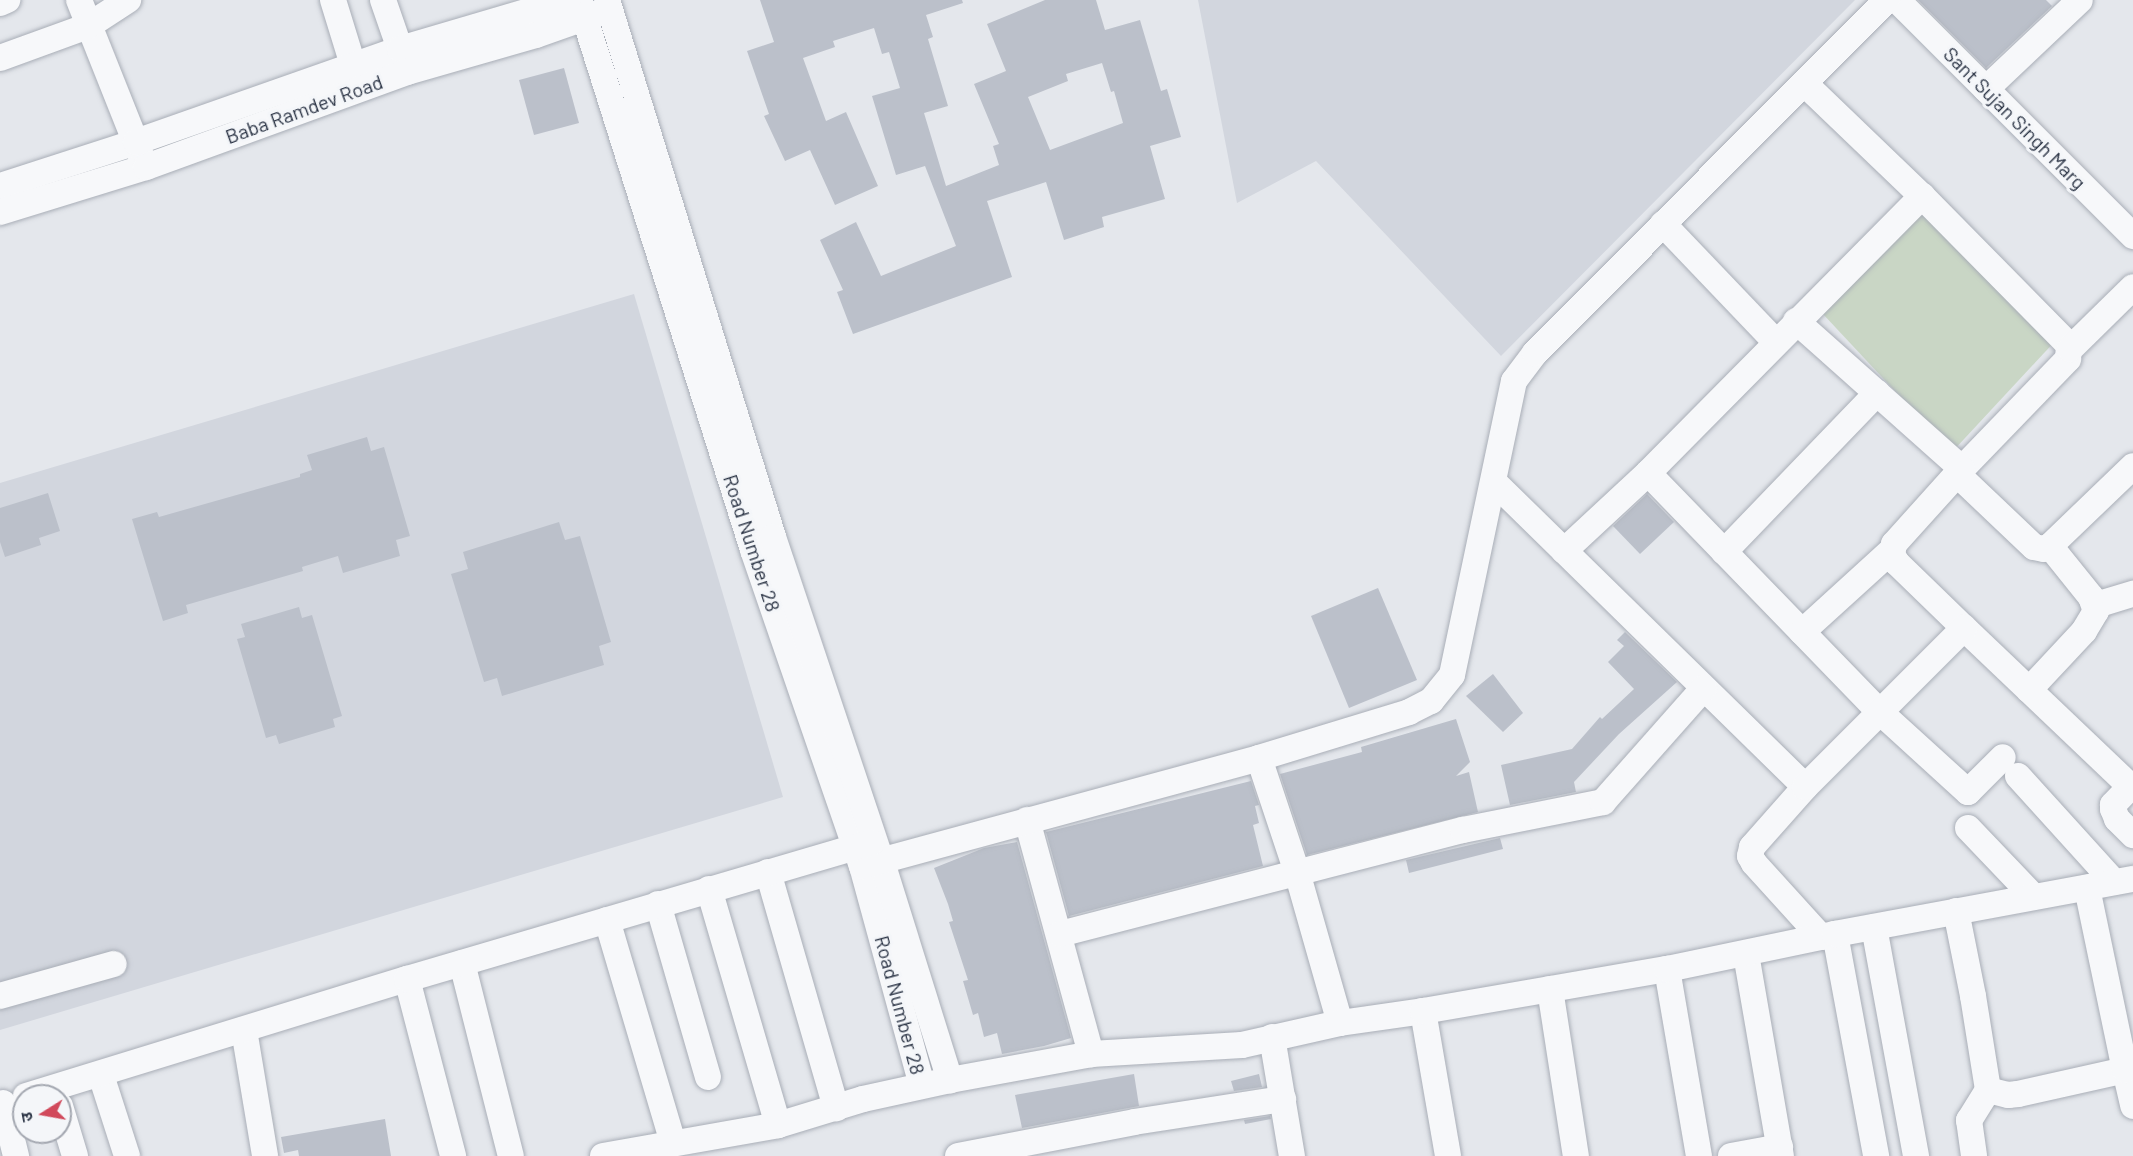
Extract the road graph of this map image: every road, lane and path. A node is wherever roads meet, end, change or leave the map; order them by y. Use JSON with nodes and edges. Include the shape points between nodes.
{"nodes":[{"id":1,"x":7,"y":0,"type":"edge"},
{"id":2,"x":79,"y":0,"type":"edge"},
{"id":3,"x":128,"y":0,"type":"edge"},
{"id":4,"x":333,"y":0,"type":"edge"},
{"id":5,"x":383,"y":0,"type":"edge"},
{"id":6,"x":567,"y":0,"type":"edge"},
{"id":7,"x":1887,"y":0,"type":"edge"},
{"id":8,"x":1897,"y":0,"type":"edge"},
{"id":9,"x":2073,"y":2,"type":"edge"},
{"id":10,"x":0,"y":3,"type":"edge"},
{"id":11,"x":608,"y":4,"type":"edge"},
{"id":12,"x":506,"y":8,"type":"edge"},
{"id":13,"x":582,"y":10,"type":"edge"},
{"id":14,"x":88,"y":26,"type":"junction"},
{"id":15,"x":400,"y":49,"type":"junction"},
{"id":16,"x":0,"y":58,"type":"edge"},
{"id":17,"x":353,"y":65,"type":"junction"},
{"id":18,"x":1804,"y":83,"type":"junction"},
{"id":19,"x":1986,"y":89,"type":"junction"},
{"id":20,"x":136,"y":142,"type":"junction"},
{"id":21,"x":146,"y":167,"type":"junction"},
{"id":22,"x":0,"y":186,"type":"edge"},
{"id":23,"x":1922,"y":196,"type":"junction"},
{"id":24,"x":0,"y":212,"type":"edge"},
{"id":25,"x":1663,"y":224,"type":"junction"},
{"id":26,"x":2133,"y":236,"type":"edge"},
{"id":27,"x":2133,"y":287,"type":"edge"},
{"id":28,"x":1796,"y":321,"type":"junction"},
{"id":29,"x":1775,"y":341,"type":"junction"},
{"id":30,"x":2070,"y":350,"type":"junction"},
{"id":31,"x":1877,"y":393,"type":"junction"},
{"id":32,"x":2133,"y":466,"type":"edge"},
{"id":33,"x":1959,"y":472,"type":"junction"},
{"id":34,"x":1648,"y":473,"type":"junction"},
{"id":35,"x":1495,"y":483,"type":"junction"},
{"id":36,"x":2050,"y":546,"type":"junction"},
{"id":37,"x":1892,"y":550,"type":"junction"},
{"id":38,"x":1564,"y":551,"type":"junction"},
{"id":39,"x":1724,"y":552,"type":"junction"},
{"id":40,"x":2133,"y":594,"type":"edge"},
{"id":41,"x":2096,"y":605,"type":"junction"},
{"id":42,"x":1964,"y":628,"type":"junction"},
{"id":43,"x":1802,"y":632,"type":"junction"},
{"id":44,"x":1704,"y":688,"type":"junction"},
{"id":45,"x":2029,"y":690,"type":"junction"},
{"id":46,"x":1880,"y":712,"type":"junction"},
{"id":47,"x":833,"y":749,"type":"junction"},
{"id":48,"x":1259,"y":758,"type":"junction"},
{"id":49,"x":2132,"y":785,"type":"edge"},
{"id":50,"x":1805,"y":787,"type":"junction"},
{"id":51,"x":1027,"y":820,"type":"junction"},
{"id":52,"x":1968,"y":828,"type":"dead end"},
{"id":53,"x":2133,"y":835,"type":"edge"},
{"id":54,"x":868,"y":853,"type":"junction"},
{"id":55,"x":768,"y":872,"type":"junction"},
{"id":56,"x":1297,"y":872,"type":"junction"},
{"id":57,"x":2128,"y":883,"type":"edge"},
{"id":58,"x":2087,"y":888,"type":"junction"},
{"id":59,"x":709,"y":889,"type":"junction"},
{"id":60,"x":2034,"y":897,"type":"junction"},
{"id":61,"x":658,"y":904,"type":"junction"},
{"id":62,"x":1956,"y":911,"type":"junction"},
{"id":63,"x":607,"y":920,"type":"junction"},
{"id":64,"x":1875,"y":927,"type":"junction"},
{"id":65,"x":1060,"y":934,"type":"junction"},
{"id":66,"x":1828,"y":936,"type":"junction"},
{"id":67,"x":1746,"y":954,"type":"junction"},
{"id":68,"x":462,"y":963,"type":"junction"},
{"id":69,"x":114,"y":964,"type":"dead end"},
{"id":70,"x":1667,"y":969,"type":"junction"},
{"id":71,"x":407,"y":979,"type":"junction"},
{"id":72,"x":1550,"y":989,"type":"junction"},
{"id":73,"x":0,"y":996,"type":"edge"},
{"id":74,"x":1423,"y":1011,"type":"junction"},
{"id":75,"x":1340,"y":1023,"type":"junction"},
{"id":76,"x":244,"y":1030,"type":"junction"},
{"id":77,"x":1272,"y":1036,"type":"junction"},
{"id":78,"x":1091,"y":1054,"type":"junction"},
{"id":79,"x":2129,"y":1070,"type":"edge"},
{"id":80,"x":101,"y":1075,"type":"junction"},
{"id":81,"x":708,"y":1077,"type":"dead end"},
{"id":82,"x":950,"y":1080,"type":"junction"},
{"id":83,"x":922,"y":1085,"type":"junction"},
{"id":84,"x":72,"y":1090,"type":"edge"},
{"id":85,"x":1988,"y":1090,"type":"junction"},
{"id":86,"x":1282,"y":1099,"type":"junction"},
{"id":87,"x":2133,"y":1106,"type":"edge"},
{"id":88,"x":836,"y":1108,"type":"junction"},
{"id":89,"x":778,"y":1125,"type":"junction"},
{"id":90,"x":673,"y":1143,"type":"junction"},
{"id":91,"x":1781,"y":1152,"type":"edge"},
{"id":92,"x":127,"y":1156,"type":"edge"},
{"id":93,"x":266,"y":1156,"type":"edge"},
{"id":94,"x":453,"y":1156,"type":"edge"},
{"id":95,"x":511,"y":1156,"type":"edge"},
{"id":96,"x":603,"y":1156,"type":"edge"},
{"id":97,"x":958,"y":1156,"type":"edge"},
{"id":98,"x":1292,"y":1156,"type":"edge"},
{"id":99,"x":1448,"y":1156,"type":"edge"},
{"id":100,"x":1576,"y":1156,"type":"edge"},
{"id":101,"x":1699,"y":1156,"type":"edge"},
{"id":102,"x":1731,"y":1156,"type":"edge"},
{"id":103,"x":1876,"y":1156,"type":"edge"},
{"id":104,"x":1916,"y":1156,"type":"edge"},
{"id":105,"x":1974,"y":1156,"type":"edge"}],
"edges":[{"from":1,"to":10,"type":"street"},
{"from":2,"to":14,"type":"street"},
{"from":3,"to":14,"type":"street"},
{"from":4,"to":17,"type":"street"},
{"from":5,"to":15,"type":"street"},
{"from":6,"to":12,"type":"street"},
{"from":7,"to":18,"type":"street"},
{"from":8,"to":19,"type":"street","name":"Sant Sujan Singh Marg"},
{"from":9,"to":19,"type":"street"},
{"from":11,"to":13,"type":"street","name":"Baba Ramdev Road"},
{"from":11,"to":47,"type":"street","name":"Road Number 28","via":[[773,537]]},
{"from":12,"to":15,"type":"street"},
{"from":13,"to":21,"type":"street","name":"Baba Ramdev Road"},
{"from":13,"to":47,"type":"street","name":"Road Number 28","via":[[753,550]]},
{"from":14,"to":16,"type":"street"},
{"from":14,"to":20,"type":"street"},
{"from":15,"to":17,"type":"street"},
{"from":17,"to":20,"type":"street"},
{"from":18,"to":23,"type":"street"},
{"from":18,"to":25,"type":"street"},
{"from":19,"to":26,"type":"street","name":"Sant Sujan Singh Marg"},
{"from":20,"to":21,"type":"street"},
{"from":20,"to":22,"type":"street"},
{"from":21,"to":24,"type":"street","name":"Baba Ramdev Road"},
{"from":23,"to":28,"type":"street"},
{"from":23,"to":30,"type":"street"},
{"from":25,"to":29,"type":"street"},
{"from":25,"to":35,"type":"street","via":[[1535,353],[1514,381]]},
{"from":27,"to":30,"type":"street"},
{"from":28,"to":29,"type":"street"},
{"from":28,"to":31,"type":"street"},
{"from":29,"to":34,"type":"street"},
{"from":30,"to":33,"type":"street","via":[[2068,359]]},
{"from":31,"to":33,"type":"street"},
{"from":31,"to":39,"type":"street"},
{"from":32,"to":36,"type":"street"},
{"from":33,"to":36,"type":"street","via":[[2034,548]]},
{"from":33,"to":37,"type":"street"},
{"from":34,"to":38,"type":"street"},
{"from":34,"to":39,"type":"street"},
{"from":35,"to":38,"type":"street"},
{"from":35,"to":48,"type":"street","via":[[1452,675],[1443,689],[1409,712]]},
{"from":36,"to":41,"type":"street"},
{"from":37,"to":42,"type":"street","via":[[1898,563]]},
{"from":37,"to":43,"type":"street"},
{"from":38,"to":44,"type":"street"},
{"from":39,"to":43,"type":"street"},
{"from":40,"to":41,"type":"street"},
{"from":41,"to":45,"type":"street","via":[[2095,617]]},
{"from":42,"to":45,"type":"street"},
{"from":42,"to":46,"type":"street"},
{"from":43,"to":46,"type":"street"},
{"from":44,"to":50,"type":"street"},
{"from":44,"to":56,"type":"street","via":[[1603,802],[1463,830]]},
{"from":45,"to":49,"type":"street"},
{"from":46,"to":50,"type":"street"},
{"from":46,"to":57,"type":"street","via":[[1968,792],[2010,767]]},
{"from":47,"to":54,"type":"street","name":"Road Number 28"},
{"from":48,"to":51,"type":"street"},
{"from":48,"to":56,"type":"street"},
{"from":49,"to":53,"type":"street","via":[[2112,809]]},
{"from":50,"to":66,"type":"street","via":[[1752,847],[1750,856]]},
{"from":51,"to":54,"type":"street"},
{"from":51,"to":65,"type":"street"},
{"from":52,"to":60,"type":"street"},
{"from":54,"to":55,"type":"street"},
{"from":54,"to":82,"type":"street","name":"Road Number 28"},
{"from":54,"to":83,"type":"street","name":"Road Number 28"},
{"from":55,"to":59,"type":"street"},
{"from":55,"to":88,"type":"street"},
{"from":56,"to":65,"type":"street"},
{"from":56,"to":75,"type":"street"},
{"from":57,"to":58,"type":"street"},
{"from":58,"to":60,"type":"street"},
{"from":58,"to":79,"type":"street"},
{"from":59,"to":61,"type":"street"},
{"from":59,"to":89,"type":"street"},
{"from":60,"to":62,"type":"street"},
{"from":61,"to":63,"type":"street"},
{"from":61,"to":81,"type":"street"},
{"from":62,"to":64,"type":"street"},
{"from":62,"to":85,"type":"street"},
{"from":63,"to":68,"type":"street"},
{"from":63,"to":90,"type":"street"},
{"from":64,"to":66,"type":"street"},
{"from":64,"to":104,"type":"street"},
{"from":65,"to":78,"type":"street"},
{"from":66,"to":67,"type":"street"},
{"from":66,"to":103,"type":"street"},
{"from":67,"to":70,"type":"street"},
{"from":67,"to":91,"type":"street"},
{"from":68,"to":71,"type":"street"},
{"from":68,"to":95,"type":"street"},
{"from":69,"to":73,"type":"street"},
{"from":70,"to":72,"type":"street"},
{"from":70,"to":101,"type":"street"},
{"from":71,"to":76,"type":"street"},
{"from":71,"to":94,"type":"street"},
{"from":72,"to":74,"type":"street"},
{"from":72,"to":100,"type":"street"},
{"from":74,"to":75,"type":"street"},
{"from":74,"to":99,"type":"street"},
{"from":75,"to":77,"type":"street"},
{"from":76,"to":80,"type":"street"},
{"from":76,"to":93,"type":"street"},
{"from":77,"to":78,"type":"street","via":[[1242,1045]]},
{"from":77,"to":86,"type":"street"},
{"from":78,"to":82,"type":"street"},
{"from":79,"to":85,"type":"street","via":[[2018,1094]]},
{"from":79,"to":87,"type":"street"},
{"from":80,"to":84,"type":"street"},
{"from":80,"to":92,"type":"street"},
{"from":82,"to":83,"type":"street"},
{"from":83,"to":88,"type":"street"},
{"from":85,"to":105,"type":"street","via":[[1969,1120]]},
{"from":86,"to":97,"type":"street"},
{"from":86,"to":98,"type":"street"},
{"from":88,"to":89,"type":"street"},
{"from":89,"to":90,"type":"street"},
{"from":90,"to":96,"type":"street"},
{"from":91,"to":102,"type":"street"}]}
